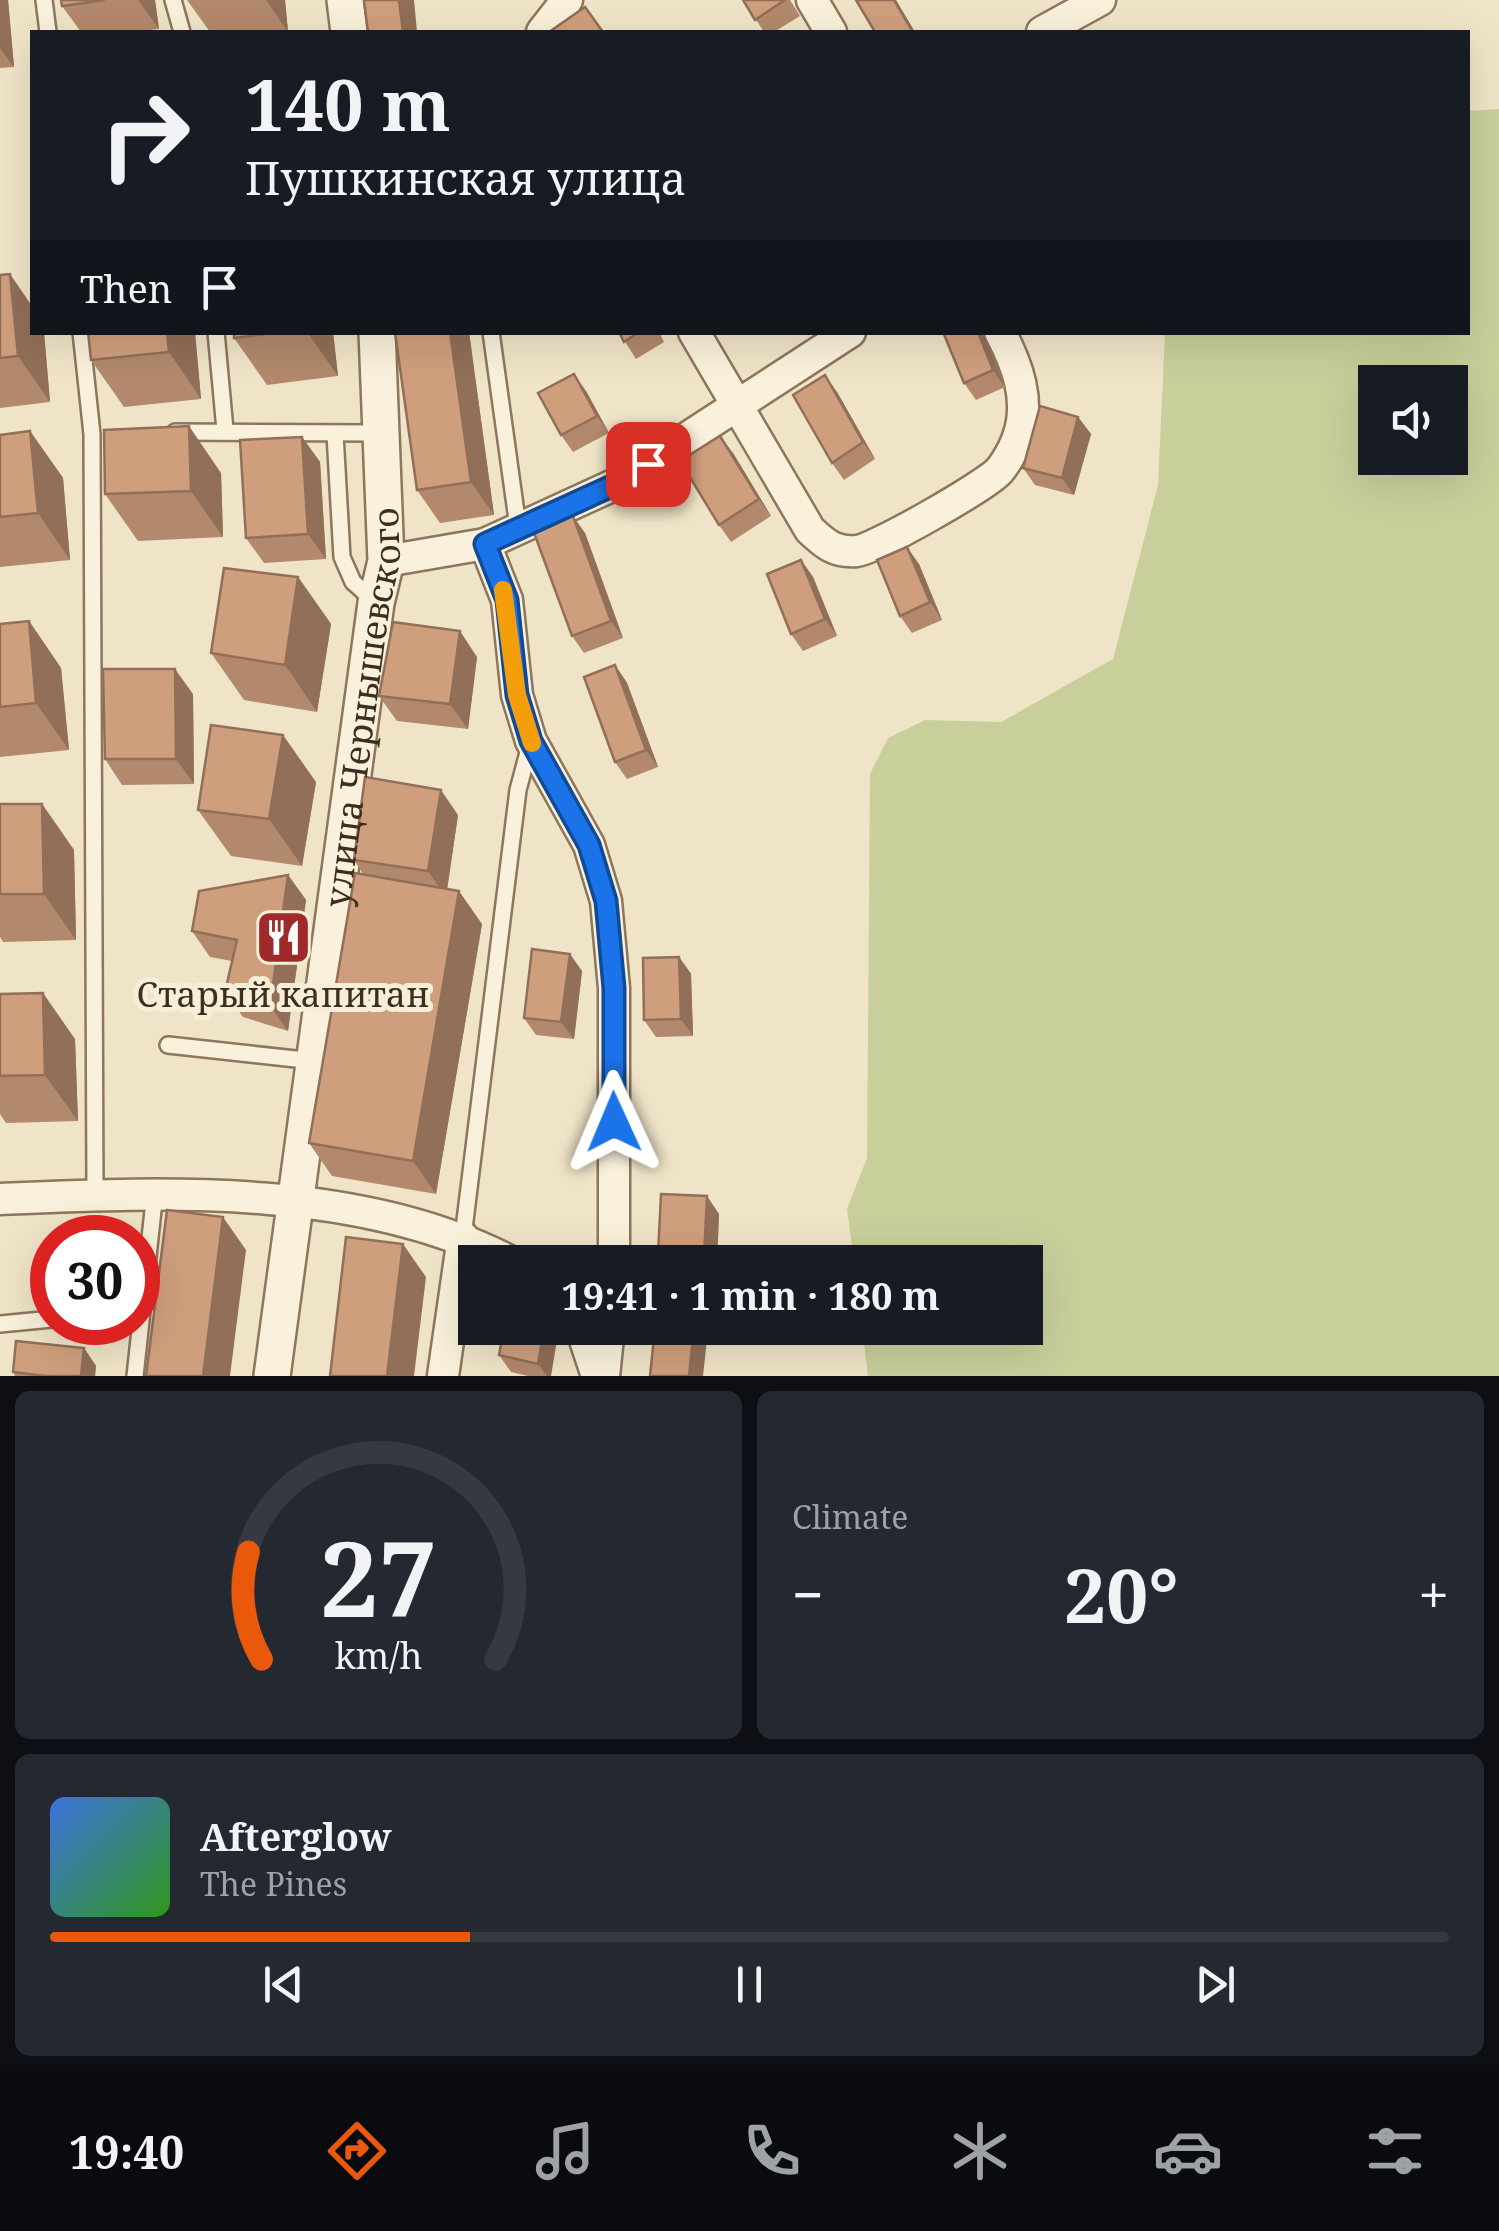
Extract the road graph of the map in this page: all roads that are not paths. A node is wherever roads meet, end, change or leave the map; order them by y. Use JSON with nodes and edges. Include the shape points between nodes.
{"nodes":[{"id":1,"x":44,"y":0,"type":"edge"},
{"id":2,"x":173,"y":0,"type":"edge"},
{"id":3,"x":344,"y":0,"type":"edge"},
{"id":4,"x":568,"y":0,"type":"edge"},
{"id":5,"x":812,"y":0,"type":"edge"},
{"id":6,"x":1100,"y":0,"type":"edge"},
{"id":7,"x":48,"y":30,"type":"edge"},
{"id":8,"x":181,"y":30,"type":"edge"},
{"id":9,"x":349,"y":30,"type":"edge"},
{"id":10,"x":544,"y":30,"type":"edge"},
{"id":11,"x":830,"y":30,"type":"edge"},
{"id":12,"x":1046,"y":30,"type":"edge"},
{"id":13,"x":81,"y":335,"type":"edge"},
{"id":14,"x":216,"y":335,"type":"edge"},
{"id":15,"x":376,"y":335,"type":"edge"},
{"id":16,"x":491,"y":335,"type":"edge"},
{"id":17,"x":696,"y":335,"type":"edge"},
{"id":18,"x":845,"y":335,"type":"edge"},
{"id":19,"x":1002,"y":335,"type":"edge"},
{"id":20,"x":736,"y":404,"type":"junction"},
{"id":21,"x":225,"y":430,"type":"junction"},
{"id":22,"x":149,"y":432,"type":"edge"},
{"id":23,"x":380,"y":433,"type":"junction"},
{"id":24,"x":92,"y":434,"type":"junction"},
{"id":25,"x":111,"y":434,"type":"edge"},
{"id":26,"x":335,"y":434,"type":"junction"},
{"id":27,"x":518,"y":527,"type":"junction"},
{"id":28,"x":485,"y":544,"type":"junction"},
{"id":29,"x":386,"y":561,"type":"junction"},
{"id":30,"x":376,"y":603,"type":"junction"},
{"id":31,"x":531,"y":741,"type":"junction"},
{"id":32,"x":168,"y":1044,"type":"dead end"},
{"id":33,"x":314,"y":1061,"type":"junction"},
{"id":34,"x":155,"y":1192,"type":"junction"},
{"id":35,"x":94,"y":1195,"type":"junction"},
{"id":36,"x":0,"y":1200,"type":"edge"},
{"id":37,"x":296,"y":1200,"type":"junction"},
{"id":38,"x":152,"y":1215,"type":"edge"},
{"id":39,"x":463,"y":1237,"type":"junction"},
{"id":40,"x":478,"y":1245,"type":"edge"},
{"id":41,"x":614,"y":1245,"type":"edge"},
{"id":42,"x":30,"y":1321,"type":"edge"},
{"id":43,"x":0,"y":1324,"type":"edge"},
{"id":44,"x":137,"y":1345,"type":"edge"},
{"id":45,"x":588,"y":1345,"type":"edge"},
{"id":46,"x":606,"y":1345,"type":"edge"},
{"id":47,"x":135,"y":1376,"type":"edge"},
{"id":48,"x":272,"y":1376,"type":"edge"},
{"id":49,"x":443,"y":1376,"type":"edge"},
{"id":50,"x":600,"y":1376,"type":"edge"}],
"edges":[{"from":1,"to":7,"type":"lane"},
{"from":2,"to":8,"type":"lane"},
{"from":3,"to":9,"type":"street"},
{"from":4,"to":10,"type":"street"},
{"from":5,"to":11,"type":"street"},
{"from":6,"to":12,"type":"street"},
{"from":13,"to":24,"type":"lane"},
{"from":14,"to":21,"type":"lane"},
{"from":15,"to":23,"type":"street","name":"улица Чернышевского"},
{"from":16,"to":27,"type":"lane"},
{"from":17,"to":20,"type":"street"},
{"from":18,"to":20,"type":"street"},
{"from":19,"to":20,"type":"street","via":[[1024,400],[1018,437],[1000,470],[860,551],[831,549],[810,530]]},
{"from":20,"to":27,"type":"street","via":[[616,484]]},
{"from":21,"to":22,"type":"lane"},
{"from":21,"to":26,"type":"lane"},
{"from":23,"to":26,"type":"lane"},
{"from":23,"to":29,"type":"street","name":"улица Чернышевского"},
{"from":24,"to":25,"type":"lane"},
{"from":24,"to":35,"type":"lane"},
{"from":26,"to":30,"type":"lane","via":[[342,556],[354,582]]},
{"from":27,"to":28,"type":"street"},
{"from":28,"to":29,"type":"street"},
{"from":28,"to":31,"type":"street","via":[[507,600],[517,695]]},
{"from":29,"to":30,"type":"street","name":"улица Чернышевского"},
{"from":30,"to":33,"type":"street","name":"улица Чернышевского"},
{"from":31,"to":39,"type":"lane","via":[[518,790]]},
{"from":31,"to":41,"type":"street","via":[[589,845],[606,901],[614,988]]},
{"from":32,"to":33,"type":"lane"},
{"from":33,"to":37,"type":"street","name":"улица Чернышевского"},
{"from":34,"to":35,"type":"street"},
{"from":34,"to":37,"type":"street"},
{"from":34,"to":38,"type":"lane"},
{"from":35,"to":36,"type":"street"},
{"from":37,"to":39,"type":"street"},
{"from":37,"to":48,"type":"street","name":"улица Чернышевского"},
{"from":39,"to":40,"type":"street"},
{"from":39,"to":49,"type":"street"},
{"from":42,"to":43,"type":"lane"},
{"from":44,"to":47,"type":"lane"},
{"from":45,"to":50,"type":"street"},
{"from":46,"to":50,"type":"street"}]}
